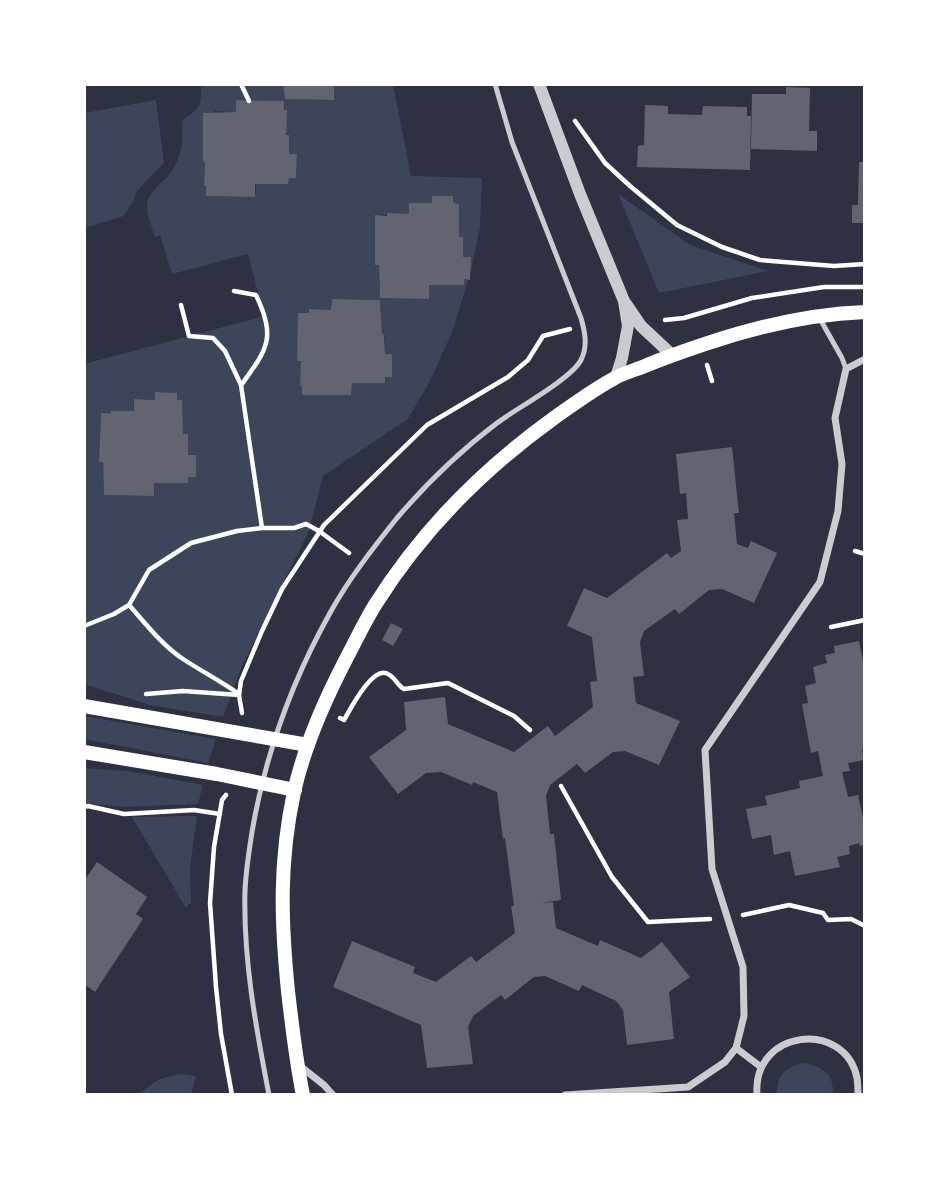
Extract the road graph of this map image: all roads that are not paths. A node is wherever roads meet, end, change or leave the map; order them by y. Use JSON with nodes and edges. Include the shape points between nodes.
{"nodes":[{"id":1,"x":495,"y":84,"type":"edge"},
{"id":2,"x":539,"y":84,"type":"edge"},
{"id":3,"x":624,"y":301,"type":"junction"},
{"id":4,"x":865,"y":312,"type":"edge"},
{"id":5,"x":818,"y":315,"type":"junction"},
{"id":6,"x":673,"y":355,"type":"junction"},
{"id":7,"x":865,"y":359,"type":"edge"},
{"id":8,"x":846,"y":369,"type":"junction"},
{"id":9,"x":616,"y":377,"type":"junction"},
{"id":10,"x":84,"y":706,"type":"edge"},
{"id":11,"x":275,"y":739,"type":"junction"},
{"id":12,"x":308,"y":745,"type":"junction"},
{"id":13,"x":84,"y":752,"type":"edge"},
{"id":14,"x":263,"y":783,"type":"junction"},
{"id":15,"x":295,"y":790,"type":"junction"},
{"id":16,"x":736,"y":1048,"type":"junction"},
{"id":17,"x":297,"y":1063,"type":"junction"},
{"id":18,"x":761,"y":1067,"type":"junction"},
{"id":19,"x":633,"y":1093,"type":"edge"},
{"id":20,"x":269,"y":1095,"type":"edge"},
{"id":21,"x":303,"y":1095,"type":"edge"},
{"id":22,"x":333,"y":1095,"type":"edge"},
{"id":23,"x":565,"y":1095,"type":"edge"},
{"id":24,"x":757,"y":1095,"type":"edge"},
{"id":25,"x":858,"y":1095,"type":"edge"}],
"edges":[{"from":1,"to":11,"type":"lane","via":[[512,142],[581,318],[585,332],[580,361],[450,462],[398,518],[331,611],[307,656]]},
{"from":2,"to":3,"type":"street"},
{"from":3,"to":6,"type":"street","via":[[641,326]]},
{"from":3,"to":9,"type":"street","via":[[628,326]]},
{"from":4,"to":5,"type":"main road"},
{"from":5,"to":6,"type":"main road","via":[[736,333]]},
{"from":5,"to":8,"type":"lane"},
{"from":6,"to":9,"type":"main road"},
{"from":7,"to":8,"type":"street"},
{"from":8,"to":16,"type":"street","via":[[835,418],[842,464],[838,511],[820,582],[705,750],[712,869],[743,967],[744,1016]]},
{"from":9,"to":12,"type":"main road","via":[[522,441],[445,512],[374,606]]},
{"from":10,"to":11,"type":"main road"},
{"from":11,"to":12,"type":"main road"},
{"from":11,"to":14,"type":"lane"},
{"from":12,"to":15,"type":"main road"},
{"from":13,"to":14,"type":"main road"},
{"from":14,"to":15,"type":"main road"},
{"from":14,"to":20,"type":"lane","via":[[248,860],[245,941]]},
{"from":15,"to":17,"type":"main road","via":[[282,888]]},
{"from":16,"to":18,"type":"street"},
{"from":16,"to":19,"type":"street","via":[[725,1062],[688,1087]]},
{"from":17,"to":21,"type":"main road"},
{"from":17,"to":22,"type":"street"},
{"from":18,"to":24,"type":"street"},
{"from":18,"to":25,"type":"street","via":[[787,1042],[822,1041],[838,1048],[850,1061]]},
{"from":19,"to":23,"type":"street"}]}
